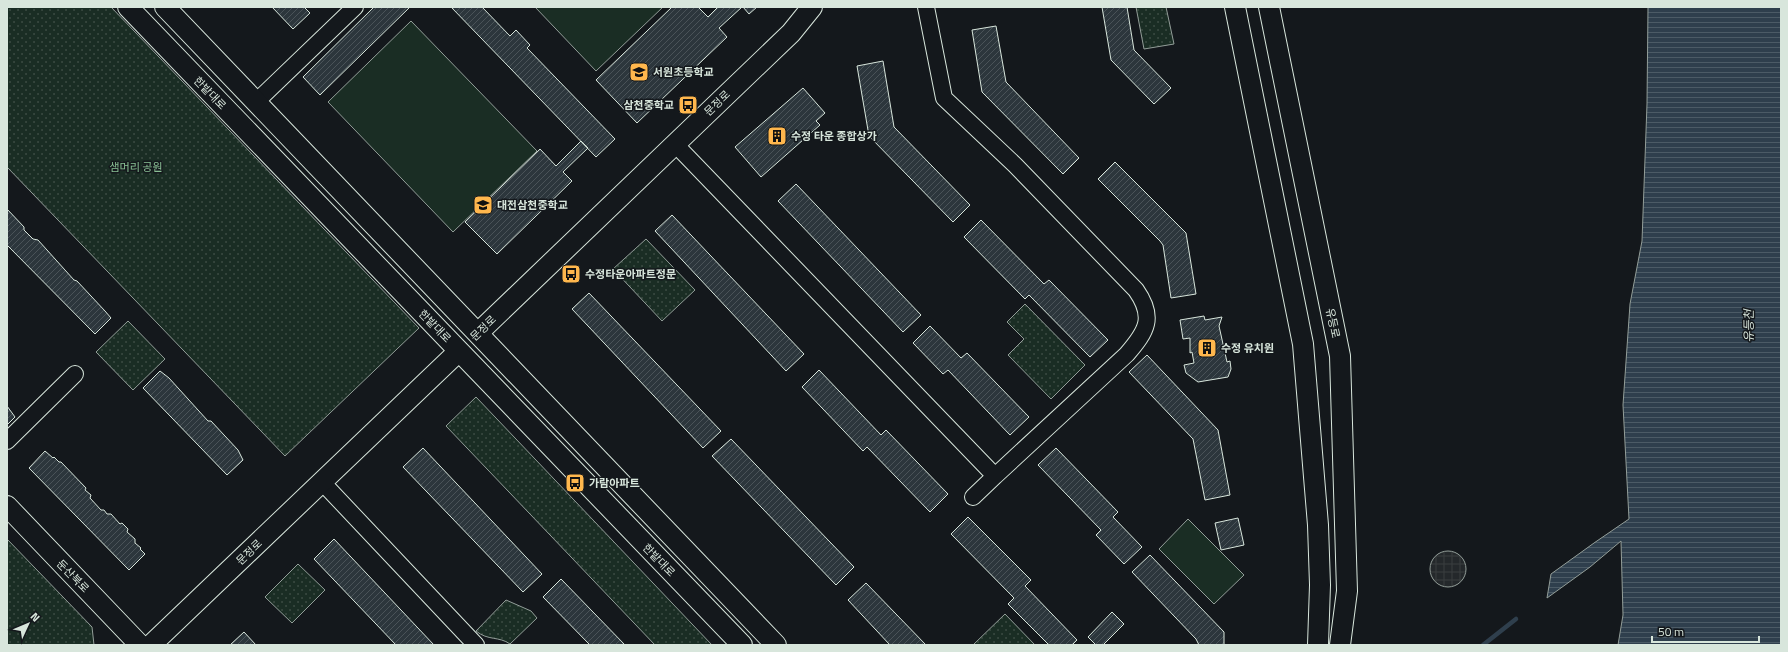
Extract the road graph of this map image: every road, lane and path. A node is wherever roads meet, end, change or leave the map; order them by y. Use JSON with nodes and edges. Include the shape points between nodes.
{"nodes":[{"id":1,"x":128,"y":7,"type":"edge"},
{"id":2,"x":165,"y":7,"type":"edge"},
{"id":3,"x":354,"y":7,"type":"edge"},
{"id":4,"x":812,"y":7,"type":"edge"},
{"id":5,"x":926,"y":7,"type":"edge"},
{"id":6,"x":1235,"y":7,"type":"edge"},
{"id":7,"x":1269,"y":7,"type":"edge"},
{"id":8,"x":256,"y":102,"type":"junction"},
{"id":9,"x":675,"y":144,"type":"junction"},
{"id":10,"x":478,"y":333,"type":"junction"},
{"id":11,"x":459,"y":351,"type":"junction"},
{"id":12,"x":75,"y":374,"type":"dead end"},
{"id":13,"x":7,"y":441,"type":"edge"},
{"id":14,"x":995,"y":476,"type":"junction"},
{"id":15,"x":322,"y":482,"type":"junction"},
{"id":16,"x":973,"y":498,"type":"dead end"},
{"id":17,"x":7,"y":506,"type":"edge"},
{"id":18,"x":1320,"y":585,"type":"junction"},
{"id":19,"x":1347,"y":591,"type":"junction"},
{"id":20,"x":140,"y":645,"type":"edge"},
{"id":21,"x":151,"y":645,"type":"edge"},
{"id":22,"x":476,"y":645,"type":"edge"},
{"id":23,"x":742,"y":645,"type":"edge"},
{"id":24,"x":776,"y":645,"type":"edge"},
{"id":25,"x":1305,"y":645,"type":"edge"},
{"id":26,"x":1318,"y":645,"type":"edge"},
{"id":27,"x":1340,"y":645,"type":"edge"},
{"id":28,"x":1354,"y":645,"type":"edge"}],
"edges":[{"from":1,"to":11,"type":"main road","name":"한밭대로"},
{"from":2,"to":8,"type":"main road"},
{"from":3,"to":8,"type":"street"},
{"from":4,"to":9,"type":"main road","name":"문정로","via":[[791,32]]},
{"from":5,"to":14,"type":"street","via":[[944,98],[1015,165],[1136,290],[1147,312],[1148,322],[1126,354]]},
{"from":6,"to":18,"type":"main road","via":[[1304,344]]},
{"from":7,"to":19,"type":"main road","name":"유등로","via":[[1340,356]]},
{"from":8,"to":10,"type":"main road"},
{"from":9,"to":10,"type":"main road","name":"문정로"},
{"from":9,"to":14,"type":"street"},
{"from":10,"to":11,"type":"street","name":"문정로"},
{"from":10,"to":24,"type":"main road"},
{"from":11,"to":15,"type":"main road","name":"문정로"},
{"from":11,"to":23,"type":"main road","name":"한밭대로"},
{"from":12,"to":13,"type":"street"},
{"from":14,"to":16,"type":"street"},
{"from":15,"to":21,"type":"main road","name":"문정로"},
{"from":15,"to":22,"type":"street"},
{"from":17,"to":20,"type":"main road","name":"둔산북로"},
{"from":18,"to":25,"type":"main road","via":[[1307,613]]},
{"from":18,"to":26,"type":"main road"},
{"from":19,"to":27,"type":"main road","name":"유등로"},
{"from":19,"to":28,"type":"main road","via":[[1354,619]]}]}
